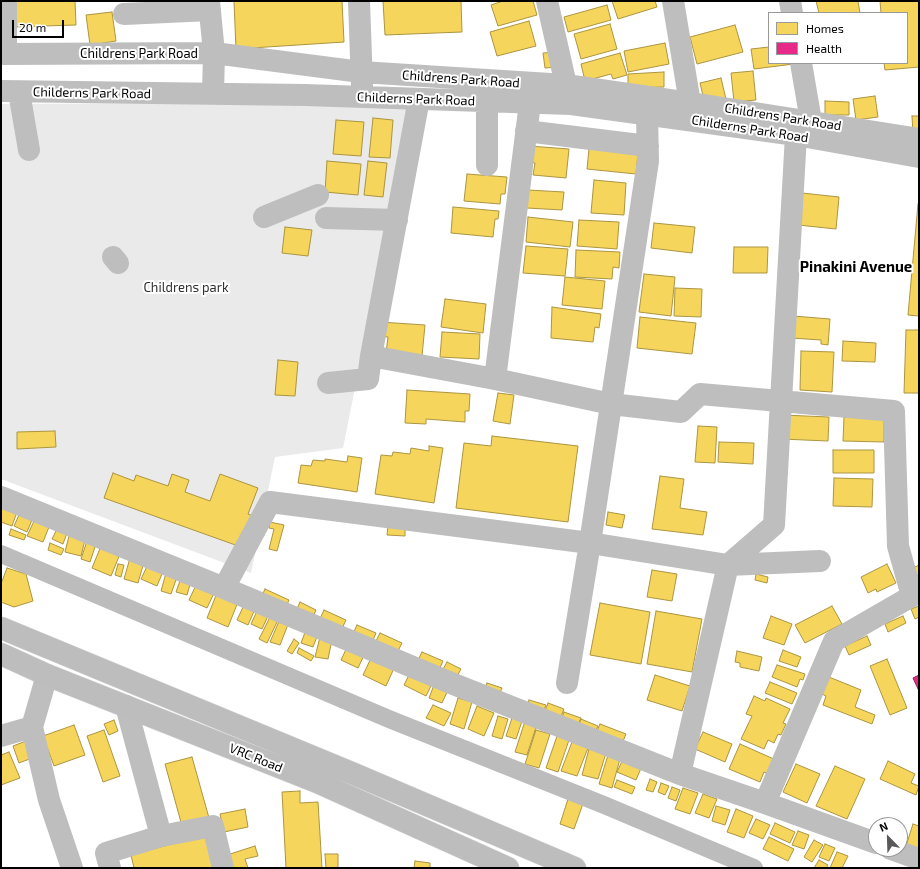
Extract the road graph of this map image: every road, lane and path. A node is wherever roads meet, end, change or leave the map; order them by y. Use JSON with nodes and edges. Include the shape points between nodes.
{"nodes":[{"id":1,"x":6,"y":1,"type":"edge"},
{"id":2,"x":359,"y":1,"type":"edge"},
{"id":3,"x":547,"y":1,"type":"edge"},
{"id":4,"x":673,"y":1,"type":"edge"},
{"id":5,"x":790,"y":1,"type":"edge"},
{"id":6,"x":209,"y":6,"type":"edge"},
{"id":7,"x":792,"y":12,"type":"edge"},
{"id":8,"x":124,"y":14,"type":"dead end"},
{"id":9,"x":214,"y":53,"type":"junction"},
{"id":10,"x":4,"y":54,"type":"edge"},
{"id":11,"x":801,"y":64,"type":"edge"},
{"id":12,"x":361,"y":72,"type":"junction"},
{"id":13,"x":566,"y":85,"type":"junction"},
{"id":14,"x":10,"y":91,"type":"edge"},
{"id":15,"x":214,"y":94,"type":"junction"},
{"id":16,"x":362,"y":98,"type":"junction"},
{"id":17,"x":419,"y":99,"type":"junction"},
{"id":18,"x":487,"y":101,"type":"junction"},
{"id":19,"x":530,"y":103,"type":"junction"},
{"id":20,"x":690,"y":103,"type":"junction"},
{"id":21,"x":647,"y":115,"type":"junction"},
{"id":22,"x":804,"y":128,"type":"junction"},
{"id":23,"x":526,"y":131,"type":"junction"},
{"id":24,"x":828,"y":142,"type":"joint"},
{"id":25,"x":648,"y":146,"type":"junction"},
{"id":26,"x":911,"y":147,"type":"edge"},
{"id":27,"x":29,"y":150,"type":"dead end"},
{"id":28,"x":487,"y":165,"type":"dead end"},
{"id":29,"x":318,"y":195,"type":"dead end"},
{"id":30,"x":264,"y":217,"type":"dead end"},
{"id":31,"x":326,"y":218,"type":"dead end"},
{"id":32,"x":396,"y":220,"type":"junction"},
{"id":33,"x":371,"y":356,"type":"junction"},
{"id":34,"x":495,"y":379,"type":"junction"},
{"id":35,"x":328,"y":383,"type":"dead end"},
{"id":36,"x":781,"y":401,"type":"junction"},
{"id":37,"x":612,"y":404,"type":"junction"},
{"id":38,"x":1,"y":497,"type":"edge"},
{"id":39,"x":590,"y":543,"type":"junction"},
{"id":40,"x":820,"y":561,"type":"dead end"},
{"id":41,"x":728,"y":564,"type":"junction"},
{"id":42,"x":915,"y":586,"type":"edge"},
{"id":43,"x":224,"y":588,"type":"junction"},
{"id":44,"x":1,"y":628,"type":"edge"},
{"id":45,"x":1,"y":654,"type":"edge"},
{"id":46,"x":47,"y":675,"type":"junction"},
{"id":47,"x":567,"y":683,"type":"dead end"},
{"id":48,"x":126,"y":706,"type":"junction"},
{"id":49,"x":32,"y":727,"type":"junction"},
{"id":50,"x":1,"y":736,"type":"edge"},
{"id":51,"x":680,"y":774,"type":"junction"},
{"id":52,"x":765,"y":803,"type":"junction"},
{"id":53,"x":161,"y":836,"type":"junction"},
{"id":54,"x":868,"y":840,"type":"edge"},
{"id":55,"x":908,"y":855,"type":"edge"},
{"id":56,"x":919,"y":859,"type":"edge"},
{"id":57,"x":72,"y":868,"type":"edge"},
{"id":58,"x":110,"y":868,"type":"edge"},
{"id":59,"x":223,"y":868,"type":"edge"},
{"id":60,"x":508,"y":868,"type":"edge"},
{"id":61,"x":575,"y":868,"type":"edge"}],
"edges":[{"from":1,"to":10,"type":"street"},
{"from":2,"to":12,"type":"street"},
{"from":3,"to":13,"type":"street"},
{"from":4,"to":20,"type":"street"},
{"from":5,"to":7,"type":"street"},
{"from":6,"to":8,"type":"street"},
{"from":6,"to":9,"type":"street"},
{"from":9,"to":10,"type":"street","name":"Childrens Park Road"},
{"from":9,"to":12,"type":"street","name":"Childrens Park Road"},
{"from":9,"to":15,"type":"street"},
{"from":11,"to":22,"type":"street"},
{"from":12,"to":13,"type":"street","name":"Childrens Park Road"},
{"from":12,"to":16,"type":"street"},
{"from":13,"to":20,"type":"street","name":"Childrens Park Road"},
{"from":14,"to":15,"type":"street","name":"Childerns Park Road"},
{"from":14,"to":27,"type":"street"},
{"from":15,"to":16,"type":"street","name":"Childerns Park Road"},
{"from":16,"to":17,"type":"street","name":"Childerns Park Road"},
{"from":17,"to":18,"type":"street","name":"Childerns Park Road"},
{"from":17,"to":32,"type":"street"},
{"from":18,"to":19,"type":"street","name":"Childerns Park Road"},
{"from":18,"to":28,"type":"street"},
{"from":19,"to":21,"type":"street","name":"Childerns Park Road","via":[[571,104]]},
{"from":19,"to":23,"type":"street"},
{"from":20,"to":22,"type":"street","name":"Childrens Park Road"},
{"from":21,"to":22,"type":"street","name":"Childerns Park Road"},
{"from":21,"to":25,"type":"street"},
{"from":22,"to":24,"type":"street","name":"Childerns Park Road"},
{"from":22,"to":26,"type":"street","name":"Childrens Park Road"},
{"from":22,"to":36,"type":"street"},
{"from":23,"to":25,"type":"street"},
{"from":23,"to":34,"type":"street"},
{"from":24,"to":26,"type":"street","name":"Childrens Park Road"},
{"from":25,"to":37,"type":"street","via":[[648,161]]},
{"from":29,"to":30,"type":"street"},
{"from":31,"to":32,"type":"street"},
{"from":32,"to":33,"type":"street"},
{"from":33,"to":34,"type":"street"},
{"from":33,"to":35,"type":"street","via":[[368,379]]},
{"from":34,"to":37,"type":"street"},
{"from":36,"to":37,"type":"street","via":[[700,394],[681,412]]},
{"from":36,"to":41,"type":"street","via":[[774,525]]},
{"from":36,"to":42,"type":"street","via":[[894,411],[898,546]]},
{"from":37,"to":39,"type":"street"},
{"from":38,"to":43,"type":"street"},
{"from":39,"to":41,"type":"street"},
{"from":39,"to":43,"type":"street","via":[[270,502]]},
{"from":39,"to":47,"type":"street"},
{"from":40,"to":41,"type":"street"},
{"from":41,"to":51,"type":"street"},
{"from":42,"to":52,"type":"street","via":[[912,596],[834,642]]},
{"from":43,"to":51,"type":"street","via":[[451,683]]},
{"from":44,"to":61,"type":"main road"},
{"from":45,"to":46,"type":"main road","name":"VRC Road"},
{"from":46,"to":48,"type":"main road","name":"VRC Road"},
{"from":46,"to":49,"type":"street"},
{"from":48,"to":53,"type":"street"},
{"from":48,"to":60,"type":"main road","name":"VRC Road","via":[[316,782]]},
{"from":49,"to":50,"type":"street"},
{"from":49,"to":57,"type":"street","via":[[49,800]]},
{"from":51,"to":52,"type":"street"},
{"from":52,"to":54,"type":"street"},
{"from":53,"to":58,"type":"street","via":[[106,853]]},
{"from":53,"to":59,"type":"street","via":[[213,826]]},
{"from":55,"to":56,"type":"street"}]}
